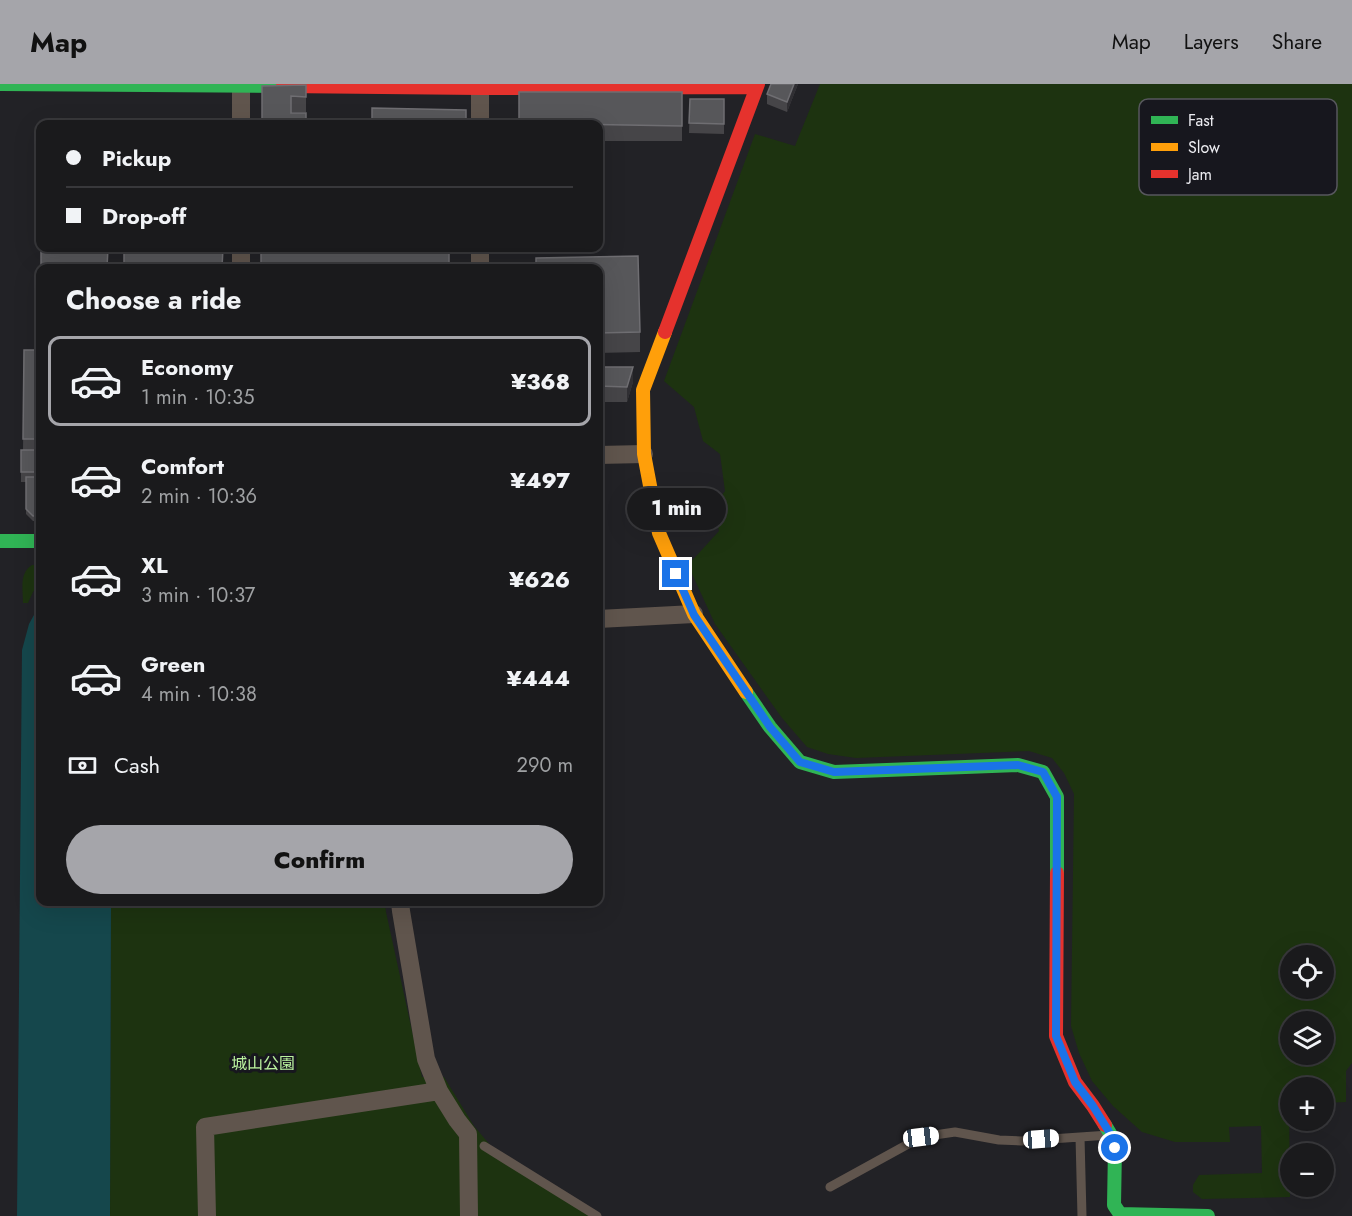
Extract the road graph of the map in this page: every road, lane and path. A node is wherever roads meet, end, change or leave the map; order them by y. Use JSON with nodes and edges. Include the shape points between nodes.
{"nodes":[{"id":1,"x":0,"y":84,"type":"edge"},
{"id":2,"x":241,"y":86,"type":"edge"},
{"id":3,"x":480,"y":86,"type":"edge"},
{"id":4,"x":670,"y":86,"type":"edge"},
{"id":5,"x":757,"y":86,"type":"edge"},
{"id":6,"x":241,"y":120,"type":"edge"},
{"id":7,"x":480,"y":120,"type":"edge"},
{"id":8,"x":644,"y":454,"type":"junction"},
{"id":9,"x":603,"y":455,"type":"edge"},
{"id":10,"x":0,"y":541,"type":"edge"},
{"id":11,"x":36,"y":541,"type":"edge"},
{"id":12,"x":694,"y":615,"type":"junction"},
{"id":13,"x":603,"y":619,"type":"edge"},
{"id":14,"x":400,"y":906,"type":"edge"},
{"id":15,"x":440,"y":1091,"type":"junction"},
{"id":16,"x":1111,"y":1135,"type":"junction"},
{"id":17,"x":1080,"y":1137,"type":"junction"},
{"id":18,"x":484,"y":1146,"type":"dead end"},
{"id":19,"x":830,"y":1187,"type":"dead end"},
{"id":20,"x":1153,"y":1215,"type":"edge"},
{"id":21,"x":207,"y":1216,"type":"edge"},
{"id":22,"x":469,"y":1216,"type":"edge"},
{"id":23,"x":597,"y":1216,"type":"edge"},
{"id":24,"x":1082,"y":1216,"type":"edge"},
{"id":25,"x":1208,"y":1216,"type":"edge"}],
"edges":[{"from":1,"to":2,"type":"street"},
{"from":2,"to":3,"type":"street"},
{"from":2,"to":6,"type":"street"},
{"from":3,"to":4,"type":"street"},
{"from":3,"to":7,"type":"street"},
{"from":4,"to":5,"type":"street"},
{"from":5,"to":8,"type":"street","via":[[643,390]]},
{"from":8,"to":9,"type":"street"},
{"from":8,"to":12,"type":"street","via":[[659,533]]},
{"from":10,"to":11,"type":"street"},
{"from":12,"to":13,"type":"street"},
{"from":12,"to":16,"type":"street","via":[[770,727],[800,762],[834,772],[1018,765],[1043,772],[1057,797],[1056,1036],[1075,1082]]},
{"from":14,"to":15,"type":"street","via":[[426,1059]]},
{"from":15,"to":21,"type":"street","via":[[205,1127]]},
{"from":15,"to":22,"type":"street","via":[[468,1134]]},
{"from":16,"to":17,"type":"lane"},
{"from":16,"to":20,"type":"street","via":[[1115,1148],[1114,1205],[1120,1214]]},
{"from":17,"to":19,"type":"lane","via":[[1022,1141],[955,1132],[921,1137]]},
{"from":17,"to":24,"type":"lane"},
{"from":18,"to":23,"type":"lane"},
{"from":20,"to":25,"type":"street"}]}
